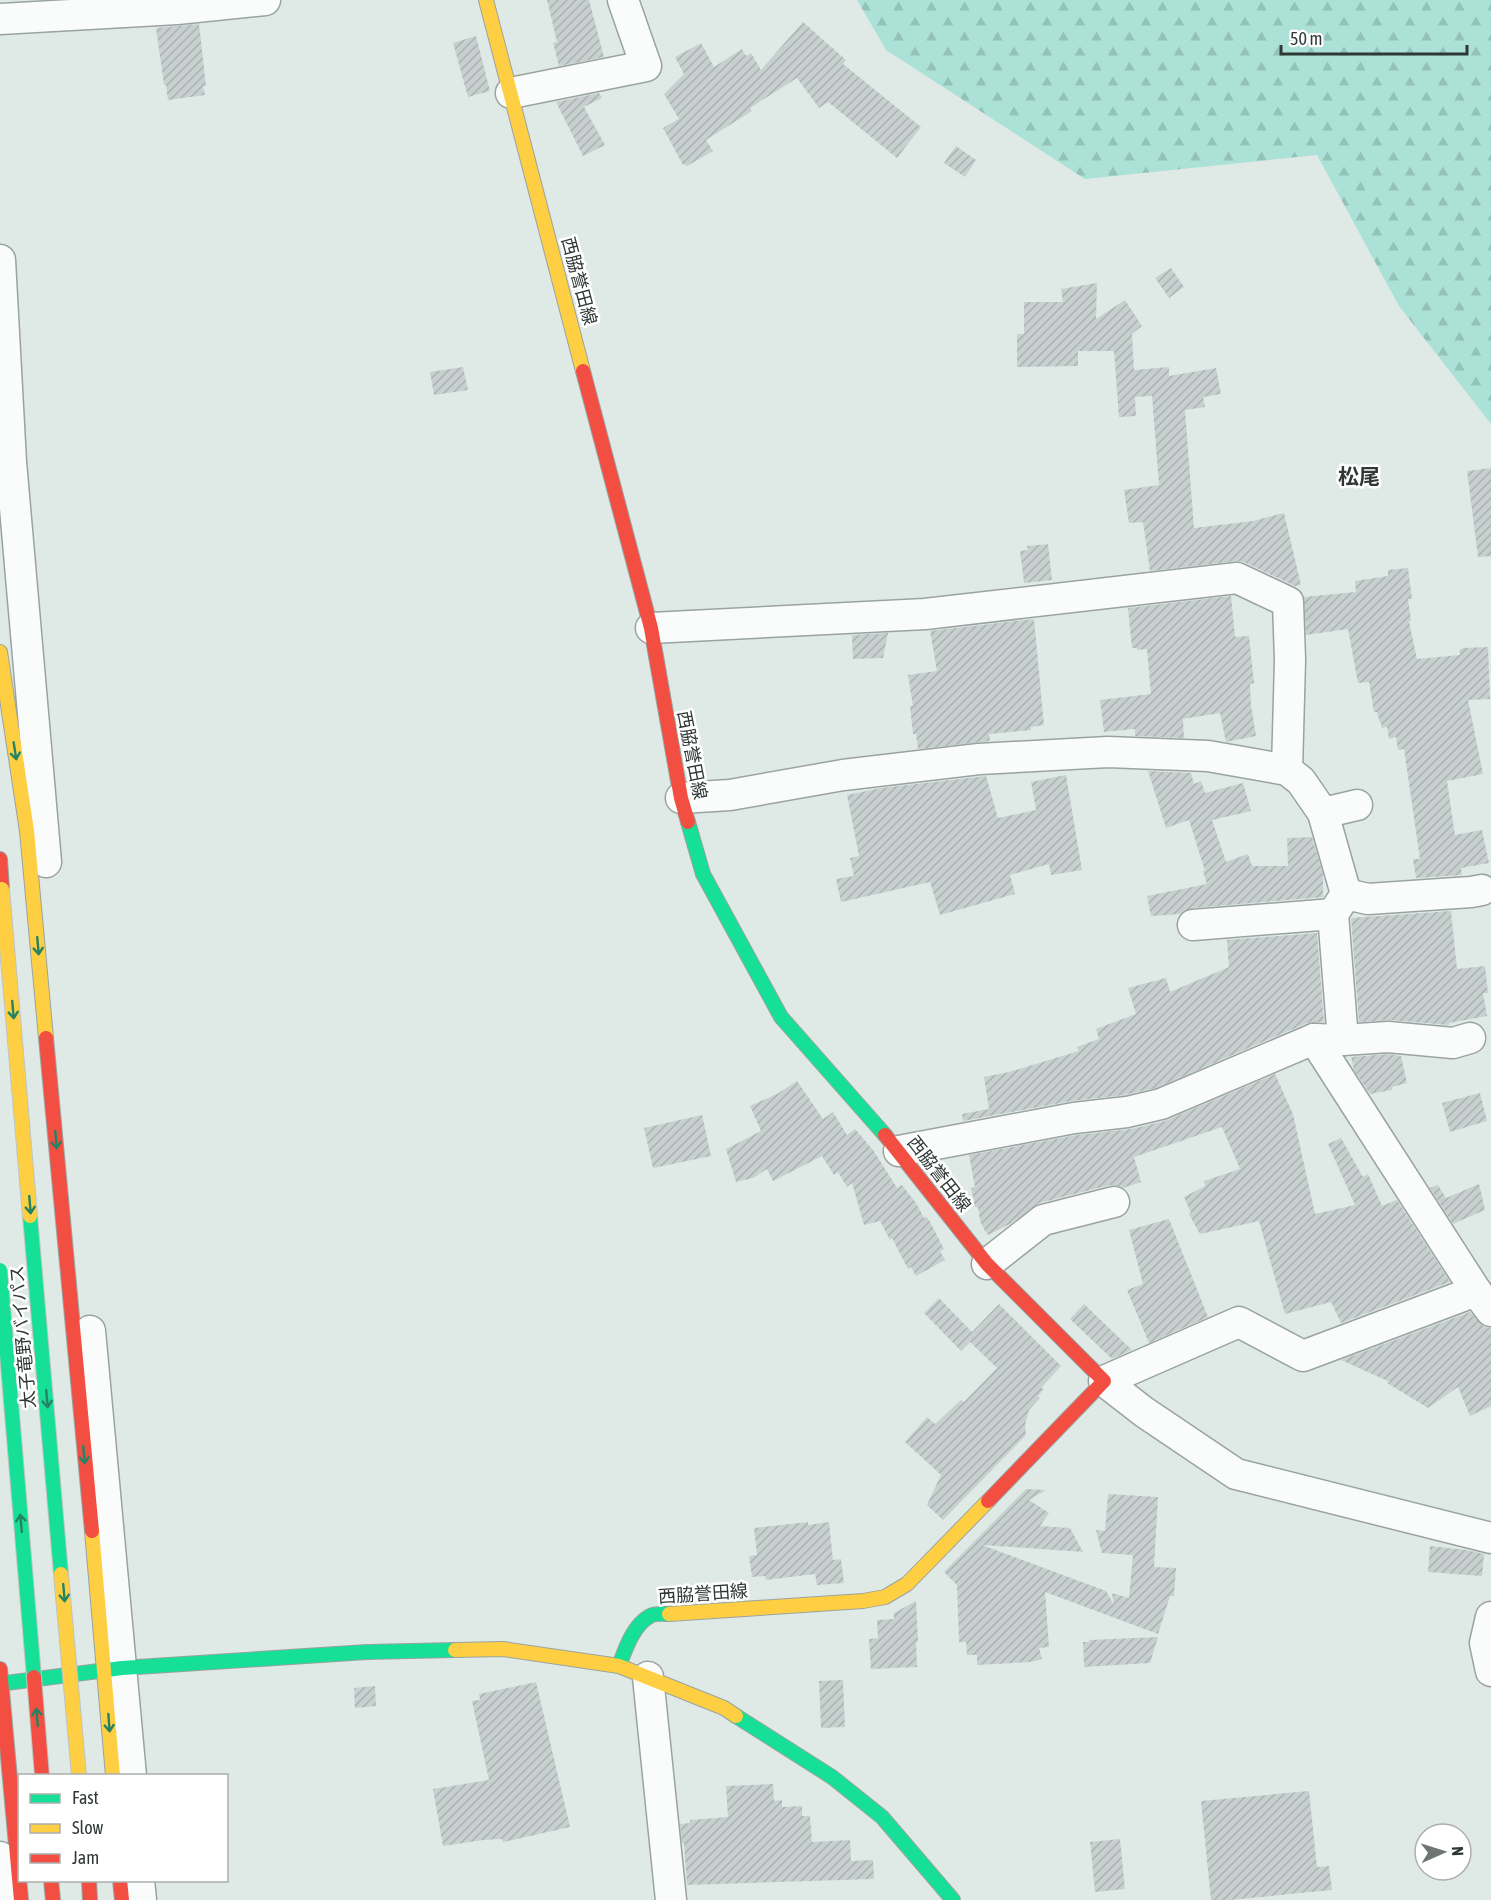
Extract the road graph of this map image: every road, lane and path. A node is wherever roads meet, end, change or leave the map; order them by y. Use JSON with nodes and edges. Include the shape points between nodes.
{"nodes":[{"id":1,"x":265,"y":0,"type":"edge"},
{"id":2,"x":486,"y":0,"type":"edge"},
{"id":3,"x":622,"y":0,"type":"edge"},
{"id":4,"x":0,"y":20,"type":"edge"},
{"id":5,"x":511,"y":93,"type":"junction"},
{"id":6,"x":0,"y":261,"type":"edge"},
{"id":7,"x":651,"y":628,"type":"junction"},
{"id":8,"x":0,"y":652,"type":"edge"},
{"id":9,"x":1287,"y":770,"type":"junction"},
{"id":10,"x":681,"y":798,"type":"junction"},
{"id":11,"x":1357,"y":805,"type":"dead end"},
{"id":12,"x":1323,"y":813,"type":"junction"},
{"id":13,"x":0,"y":859,"type":"edge"},
{"id":14,"x":1482,"y":890,"type":"dead end"},
{"id":15,"x":1340,"y":904,"type":"junction"},
{"id":16,"x":1193,"y":925,"type":"dead end"},
{"id":17,"x":1470,"y":1038,"type":"dead end"},
{"id":18,"x":1329,"y":1040,"type":"junction"},
{"id":19,"x":898,"y":1151,"type":"junction"},
{"id":20,"x":1114,"y":1202,"type":"dead end"},
{"id":21,"x":987,"y":1264,"type":"junction"},
{"id":22,"x":0,"y":1270,"type":"edge"},
{"id":23,"x":1483,"y":1301,"type":"edge"},
{"id":24,"x":1104,"y":1381,"type":"junction"},
{"id":25,"x":1491,"y":1538,"type":"edge"},
{"id":26,"x":1491,"y":1617,"type":"edge"},
{"id":27,"x":619,"y":1666,"type":"junction"},
{"id":28,"x":0,"y":1669,"type":"edge"},
{"id":29,"x":114,"y":1669,"type":"junction"},
{"id":30,"x":1491,"y":1671,"type":"edge"},
{"id":31,"x":648,"y":1677,"type":"junction"},
{"id":32,"x":0,"y":1684,"type":"edge"},
{"id":33,"x":42,"y":1774,"type":"edge"},
{"id":34,"x":79,"y":1774,"type":"edge"},
{"id":35,"x":113,"y":1774,"type":"edge"},
{"id":36,"x":130,"y":1774,"type":"edge"},
{"id":37,"x":0,"y":1857,"type":"edge"},
{"id":38,"x":18,"y":1869,"type":"edge"},
{"id":39,"x":19,"y":1882,"type":"edge"},
{"id":40,"x":51,"y":1882,"type":"edge"},
{"id":41,"x":88,"y":1882,"type":"edge"},
{"id":42,"x":120,"y":1882,"type":"edge"},
{"id":43,"x":139,"y":1882,"type":"edge"},
{"id":44,"x":4,"y":1900,"type":"edge"},
{"id":45,"x":21,"y":1900,"type":"edge"},
{"id":46,"x":52,"y":1900,"type":"edge"},
{"id":47,"x":90,"y":1900,"type":"edge"},
{"id":48,"x":122,"y":1900,"type":"edge"},
{"id":49,"x":141,"y":1900,"type":"edge"},
{"id":50,"x":670,"y":1900,"type":"edge"},
{"id":51,"x":953,"y":1900,"type":"edge"}],
"edges":[{"from":1,"to":4,"type":"street"},
{"from":2,"to":5,"type":"main road","name":"西脇誉田線"},
{"from":3,"to":5,"type":"street","via":[[646,66]]},
{"from":5,"to":7,"type":"main road","name":"西脇誉田線"},
{"from":6,"to":29,"type":"street","via":[[10,462]]},
{"from":7,"to":9,"type":"street","via":[[925,614],[1237,578],[1288,602]]},
{"from":7,"to":10,"type":"main road","name":"西脇誉田線"},
{"from":8,"to":29,"type":"main road","one_way":true,"via":[[27,831],[71,1313]]},
{"from":9,"to":10,"type":"street","via":[[1209,756],[1108,752],[980,759],[843,775],[730,795]]},
{"from":9,"to":12,"type":"street","via":[[1301,781]]},
{"from":10,"to":19,"type":"main road","name":"西脇誉田線","via":[[703,874],[781,1017]]},
{"from":11,"to":12,"type":"street"},
{"from":12,"to":15,"type":"street"},
{"from":13,"to":34,"type":"main road","name":"太子竜野バイパス","one_way":true,"bridge":true},
{"from":14,"to":15,"type":"street"},
{"from":15,"to":16,"type":"street"},
{"from":15,"to":18,"type":"street"},
{"from":17,"to":18,"type":"street","via":[[1453,1043],[1388,1037]]},
{"from":18,"to":19,"type":"street","via":[[1161,1104]]},
{"from":18,"to":23,"type":"street"},
{"from":19,"to":21,"type":"main road","name":"西脇誉田線"},
{"from":20,"to":21,"type":"street","via":[[1043,1220]]},
{"from":21,"to":24,"type":"main road","name":"西脇誉田線"},
{"from":33,"to":22,"type":"main road","name":"太子竜野バイパス","one_way":true,"bridge":true},
{"from":23,"to":24,"type":"street","via":[[1303,1356],[1239,1322]]},
{"from":24,"to":25,"type":"street","via":[[1236,1474]]},
{"from":24,"to":27,"type":"main road","name":"西脇誉田線","via":[[907,1584],[885,1597],[863,1602],[651,1615],[632,1634]]},
{"from":26,"to":30,"type":"street","via":[[1485,1643]]},
{"from":27,"to":29,"type":"main road","via":[[503,1649],[367,1652]]},
{"from":27,"to":31,"type":"main road"},
{"from":28,"to":32,"type":"main road"},
{"from":29,"to":32,"type":"main road"},
{"from":29,"to":35,"type":"main road","one_way":true},
{"from":29,"to":36,"type":"street"},
{"from":31,"to":50,"type":"street"},
{"from":31,"to":51,"type":"main road","via":[[724,1707],[831,1777],[882,1817]]},
{"from":32,"to":38,"type":"main road"},
{"from":37,"to":44,"type":"street"},
{"from":39,"to":45,"type":"main road"},
{"from":40,"to":46,"type":"main road"},
{"from":41,"to":47,"type":"main road"},
{"from":42,"to":48,"type":"main road"},
{"from":43,"to":49,"type":"street"}]}
